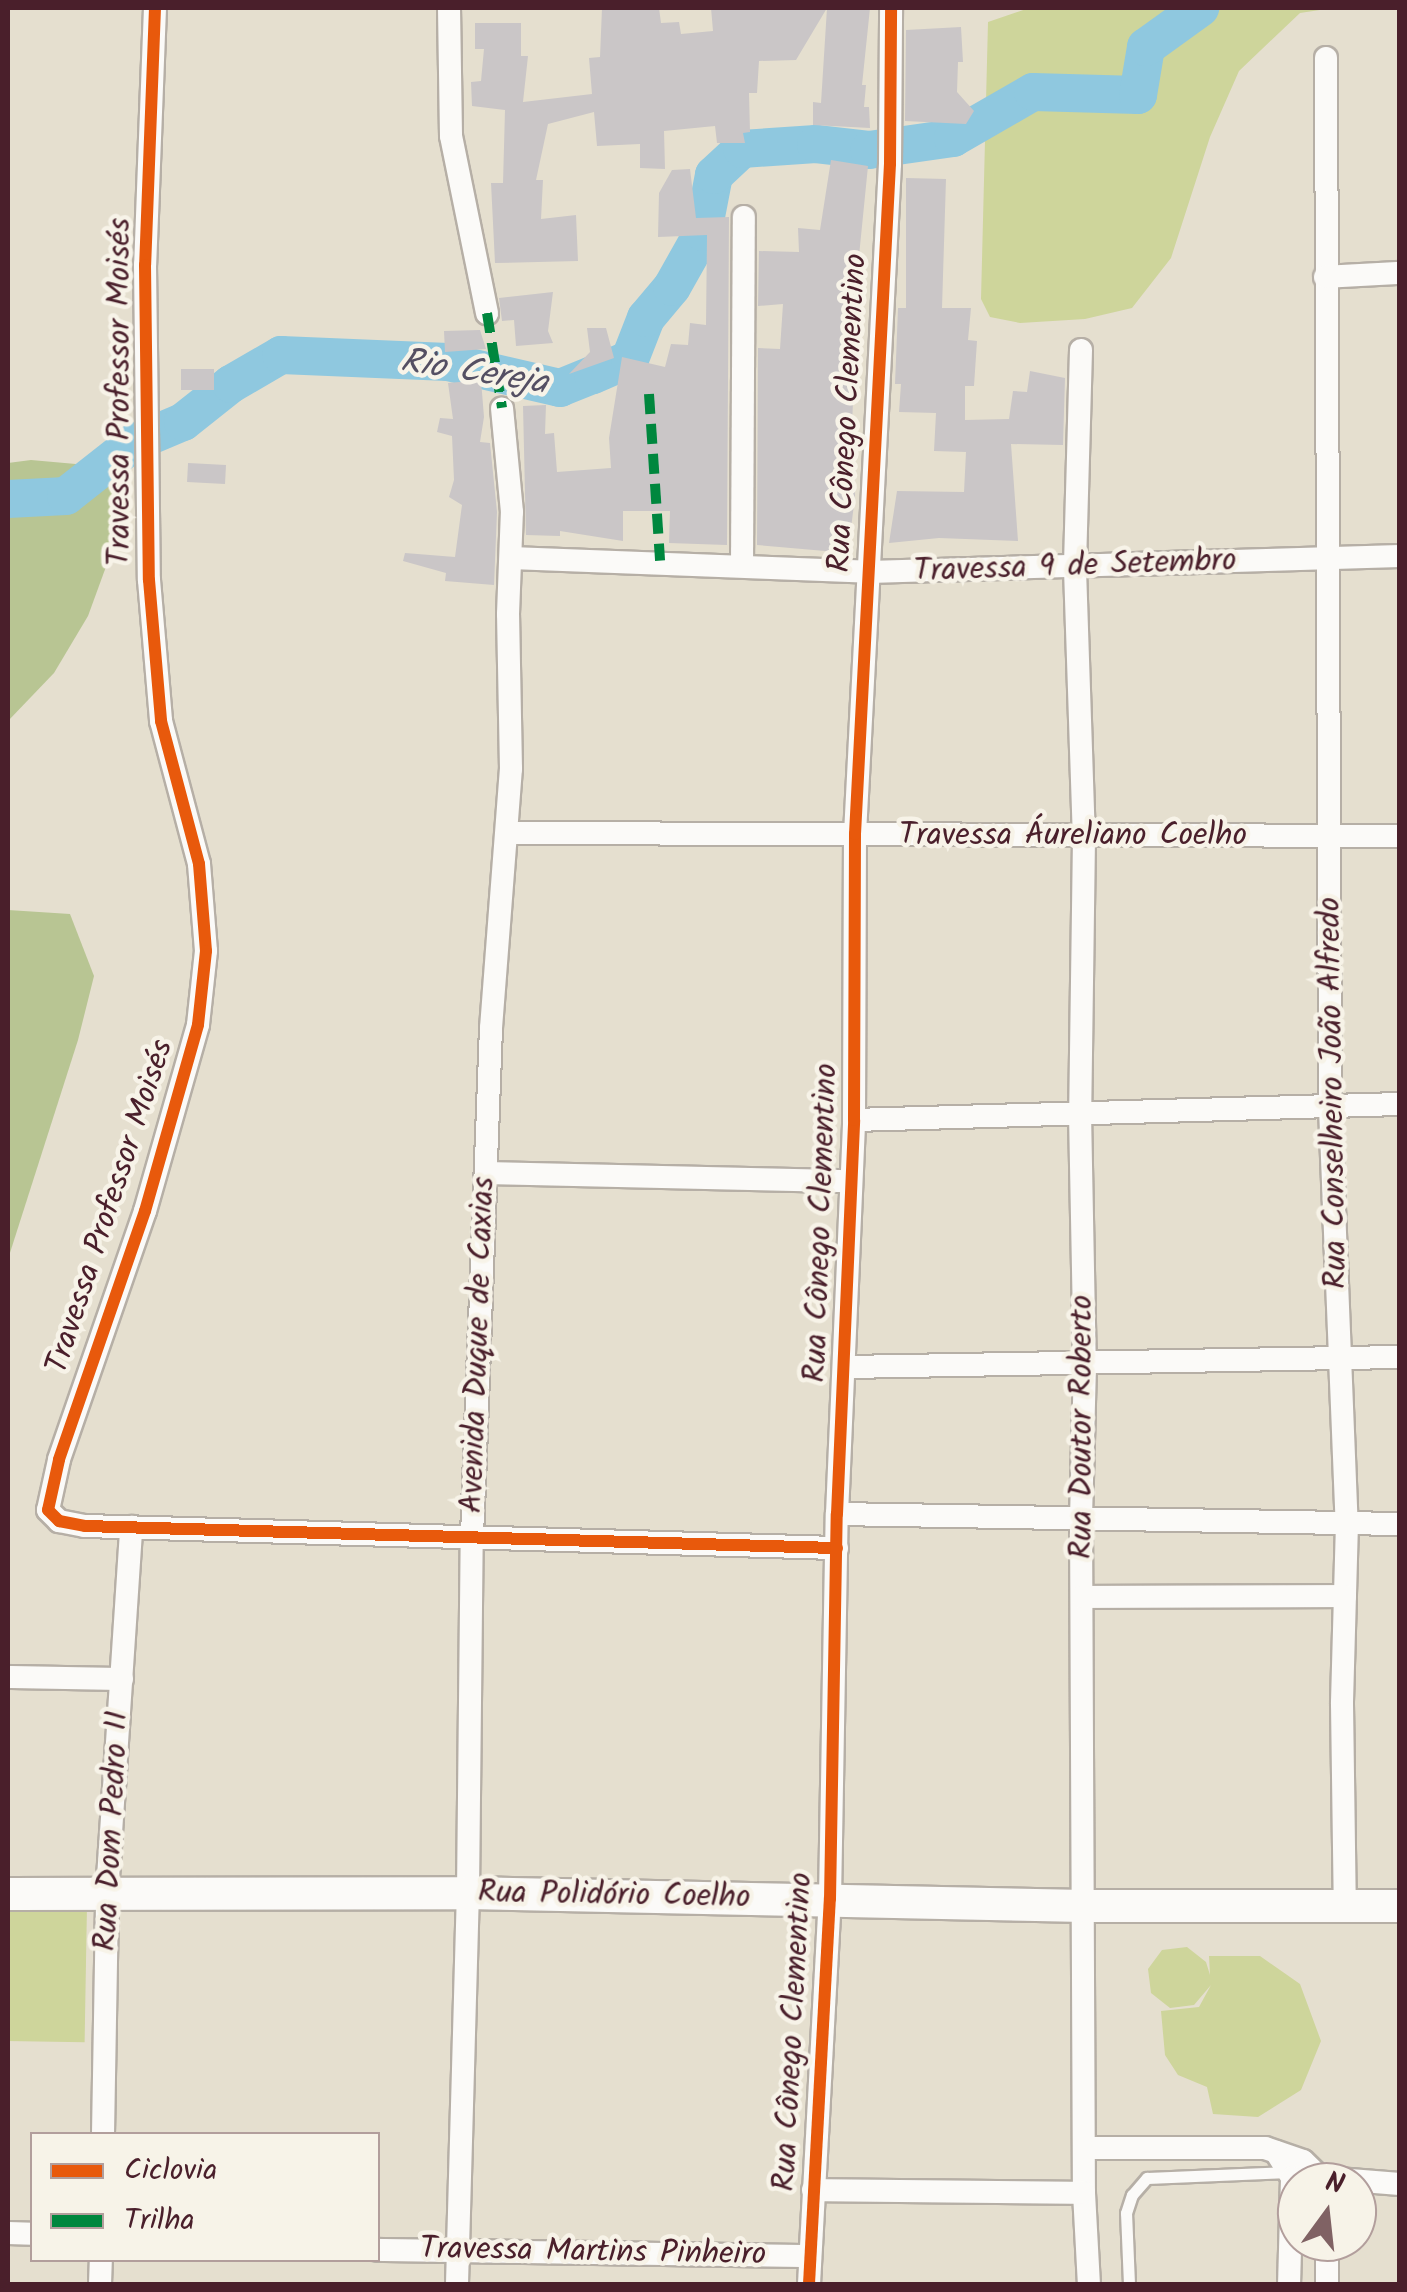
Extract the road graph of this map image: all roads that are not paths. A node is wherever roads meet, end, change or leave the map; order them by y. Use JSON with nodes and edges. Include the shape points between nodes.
{"nodes":[{"id":1,"x":155,"y":8,"type":"edge"},
{"id":2,"x":449,"y":8,"type":"edge"},
{"id":3,"x":890,"y":8,"type":"edge"},
{"id":4,"x":1326,"y":58,"type":"dead end"},
{"id":5,"x":744,"y":216,"type":"dead end"},
{"id":6,"x":1400,"y":273,"type":"edge"},
{"id":7,"x":1325,"y":277,"type":"junction"},
{"id":8,"x":487,"y":313,"type":"dead end"},
{"id":9,"x":1081,"y":350,"type":"dead end"},
{"id":10,"x":502,"y":408,"type":"dead end"},
{"id":11,"x":1400,"y":556,"type":"edge"},
{"id":12,"x":511,"y":558,"type":"junction"},
{"id":13,"x":1329,"y":558,"type":"junction"},
{"id":14,"x":742,"y":565,"type":"junction"},
{"id":15,"x":1075,"y":569,"type":"junction"},
{"id":16,"x":868,"y":572,"type":"junction"},
{"id":17,"x":506,"y":834,"type":"junction"},
{"id":18,"x":856,"y":834,"type":"junction"},
{"id":19,"x":1400,"y":836,"type":"edge"},
{"id":20,"x":1084,"y":838,"type":"junction"},
{"id":21,"x":1330,"y":838,"type":"junction"},
{"id":22,"x":1400,"y":1104,"type":"edge"},
{"id":23,"x":1330,"y":1108,"type":"junction"},
{"id":24,"x":1080,"y":1113,"type":"junction"},
{"id":25,"x":854,"y":1120,"type":"junction"},
{"id":26,"x":486,"y":1173,"type":"junction"},
{"id":27,"x":849,"y":1181,"type":"junction"},
{"id":28,"x":1400,"y":1357,"type":"edge"},
{"id":29,"x":1341,"y":1359,"type":"junction"},
{"id":30,"x":1085,"y":1365,"type":"junction"},
{"id":31,"x":847,"y":1367,"type":"junction"},
{"id":32,"x":838,"y":1514,"type":"junction"},
{"id":33,"x":1081,"y":1517,"type":"junction"},
{"id":34,"x":1348,"y":1523,"type":"junction"},
{"id":35,"x":1400,"y":1524,"type":"edge"},
{"id":36,"x":130,"y":1527,"type":"junction"},
{"id":37,"x":472,"y":1536,"type":"junction"},
{"id":38,"x":837,"y":1548,"type":"junction"},
{"id":39,"x":1344,"y":1596,"type":"junction"},
{"id":40,"x":1082,"y":1597,"type":"junction"},
{"id":41,"x":8,"y":1677,"type":"edge"},
{"id":42,"x":122,"y":1680,"type":"junction"},
{"id":43,"x":106,"y":1893,"type":"junction"},
{"id":44,"x":468,"y":1893,"type":"junction"},
{"id":45,"x":8,"y":1894,"type":"edge"},
{"id":46,"x":830,"y":1899,"type":"junction"},
{"id":47,"x":1084,"y":1906,"type":"junction"},
{"id":48,"x":1400,"y":1906,"type":"edge"},
{"id":49,"x":1345,"y":1908,"type":"junction"},
{"id":50,"x":103,"y":2132,"type":"edge"},
{"id":51,"x":1085,"y":2148,"type":"junction"},
{"id":52,"x":1276,"y":2152,"type":"junction"},
{"id":53,"x":1283,"y":2162,"type":"edge"},
{"id":54,"x":1304,"y":2162,"type":"edge"},
{"id":55,"x":1277,"y":2173,"type":"edge"},
{"id":56,"x":814,"y":2190,"type":"junction"},
{"id":57,"x":1084,"y":2192,"type":"junction"},
{"id":58,"x":380,"y":2250,"type":"edge"},
{"id":59,"x":458,"y":2254,"type":"junction"},
{"id":60,"x":810,"y":2256,"type":"junction"},
{"id":61,"x":457,"y":2284,"type":"edge"},
{"id":62,"x":809,"y":2284,"type":"edge"},
{"id":63,"x":1089,"y":2284,"type":"edge"},
{"id":64,"x":1129,"y":2284,"type":"edge"}],
"edges":[{"from":1,"to":36,"type":"street","name":"Travessa Professor Moisés","via":[[145,266],[154,666],[161,720],[200,864],[206,951],[198,1025],[48,1510],[69,1525]]},
{"from":2,"to":8,"type":"street","via":[[450,136]]},
{"from":3,"to":16,"type":"street","name":"Rua Cônego Clementino","via":[[890,164]]},
{"from":4,"to":7,"type":"street","name":"Rua Conselheiro João Alfredo"},
{"from":5,"to":14,"type":"street"},
{"from":6,"to":7,"type":"street"},
{"from":7,"to":13,"type":"street","name":"Rua Conselheiro João Alfredo"},
{"from":9,"to":15,"type":"street","name":"Rua Doutor Roberto"},
{"from":10,"to":12,"type":"street","name":"Avenida Duque de Caxias"},
{"from":11,"to":13,"type":"street","name":"Travessa 9 de Setembro"},
{"from":12,"to":14,"type":"street","name":"Travessa 9 de Setembro"},
{"from":12,"to":17,"type":"street","name":"Avenida Duque de Caxias"},
{"from":13,"to":15,"type":"street","name":"Travessa 9 de Setembro"},
{"from":13,"to":21,"type":"street","name":"Rua Conselheiro João Alfredo"},
{"from":14,"to":16,"type":"street","name":"Travessa 9 de Setembro"},
{"from":15,"to":16,"type":"street","name":"Travessa 9 de Setembro"},
{"from":15,"to":20,"type":"street","name":"Rua Doutor Roberto"},
{"from":16,"to":18,"type":"street","name":"Rua Cônego Clementino"},
{"from":17,"to":18,"type":"street","name":"Travessa Áureliano Coelho"},
{"from":17,"to":26,"type":"street","name":"Avenida Duque de Caxias"},
{"from":18,"to":20,"type":"street","name":"Travessa Áureliano Coelho"},
{"from":18,"to":25,"type":"street","name":"Rua Cônego Clementino"},
{"from":19,"to":21,"type":"street","name":"Travessa Áureliano Coelho"},
{"from":20,"to":21,"type":"street","name":"Travessa Áureliano Coelho"},
{"from":20,"to":24,"type":"street","name":"Rua Doutor Roberto"},
{"from":21,"to":23,"type":"street","name":"Rua Conselheiro João Alfredo"},
{"from":22,"to":23,"type":"street"},
{"from":23,"to":24,"type":"street"},
{"from":23,"to":29,"type":"street","name":"Rua Conselheiro João Alfredo"},
{"from":24,"to":25,"type":"street"},
{"from":24,"to":30,"type":"street","name":"Rua Doutor Roberto"},
{"from":25,"to":27,"type":"street","name":"Rua Cônego Clementino"},
{"from":26,"to":27,"type":"street"},
{"from":26,"to":37,"type":"street","name":"Avenida Duque de Caxias"},
{"from":27,"to":31,"type":"street","name":"Rua Cônego Clementino"},
{"from":28,"to":29,"type":"street"},
{"from":29,"to":30,"type":"street"},
{"from":29,"to":34,"type":"street","name":"Rua Conselheiro João Alfredo"},
{"from":30,"to":31,"type":"street"},
{"from":30,"to":33,"type":"street","name":"Rua Doutor Roberto"},
{"from":31,"to":32,"type":"street","name":"Rua Cônego Clementino"},
{"from":32,"to":33,"type":"street"},
{"from":32,"to":38,"type":"street","name":"Rua Cônego Clementino"},
{"from":33,"to":34,"type":"street"},
{"from":33,"to":40,"type":"street","name":"Rua Doutor Roberto"},
{"from":34,"to":35,"type":"street"},
{"from":34,"to":39,"type":"street","name":"Rua Conselheiro João Alfredo"},
{"from":36,"to":37,"type":"street","name":"Travessa Professor Moisés"},
{"from":36,"to":42,"type":"street","name":"Rua Dom Pedro II"},
{"from":37,"to":38,"type":"street","name":"Travessa Professor Moisés"},
{"from":37,"to":44,"type":"street","name":"Avenida Duque de Caxias"},
{"from":38,"to":46,"type":"street","name":"Rua Cônego Clementino"},
{"from":39,"to":40,"type":"street"},
{"from":39,"to":49,"type":"street","name":"Rua Conselheiro João Alfredo"},
{"from":40,"to":47,"type":"street","name":"Rua Doutor Roberto"},
{"from":41,"to":42,"type":"street"},
{"from":42,"to":43,"type":"street","name":"Rua Dom Pedro II"},
{"from":43,"to":44,"type":"street","name":"Rua Polidório Coelho"},
{"from":43,"to":45,"type":"street","name":"Rua Polidório Coelho"},
{"from":43,"to":50,"type":"street","name":"Rua Dom Pedro II"},
{"from":44,"to":46,"type":"street","name":"Rua Polidório Coelho"},
{"from":44,"to":59,"type":"street","name":"Avenida Duque de Caxias"},
{"from":46,"to":47,"type":"street","name":"Rua Polidório Coelho"},
{"from":46,"to":56,"type":"street","name":"Rua Cônego Clementino"},
{"from":47,"to":49,"type":"street","name":"Rua Polidório Coelho"},
{"from":47,"to":51,"type":"street","name":"Rua Doutor Roberto"},
{"from":48,"to":49,"type":"street","name":"Rua Polidório Coelho"},
{"from":51,"to":52,"type":"street","via":[[1239,2146]]},
{"from":51,"to":57,"type":"street","name":"Rua Doutor Roberto"},
{"from":52,"to":53,"type":"street"},
{"from":52,"to":54,"type":"street"},
{"from":55,"to":64,"type":"lane","via":[[1147,2178],[1126,2213]]},
{"from":56,"to":57,"type":"street"},
{"from":56,"to":60,"type":"street","name":"Rua Cônego Clementino"},
{"from":57,"to":63,"type":"street","name":"Rua Doutor Roberto"},
{"from":58,"to":59,"type":"street","name":"Travessa Martins Pinheiro"},
{"from":59,"to":60,"type":"street","name":"Travessa Martins Pinheiro"},
{"from":59,"to":61,"type":"street","name":"Avenida Duque de Caxias"},
{"from":60,"to":62,"type":"street","name":"Rua Cônego Clementino"}]}
